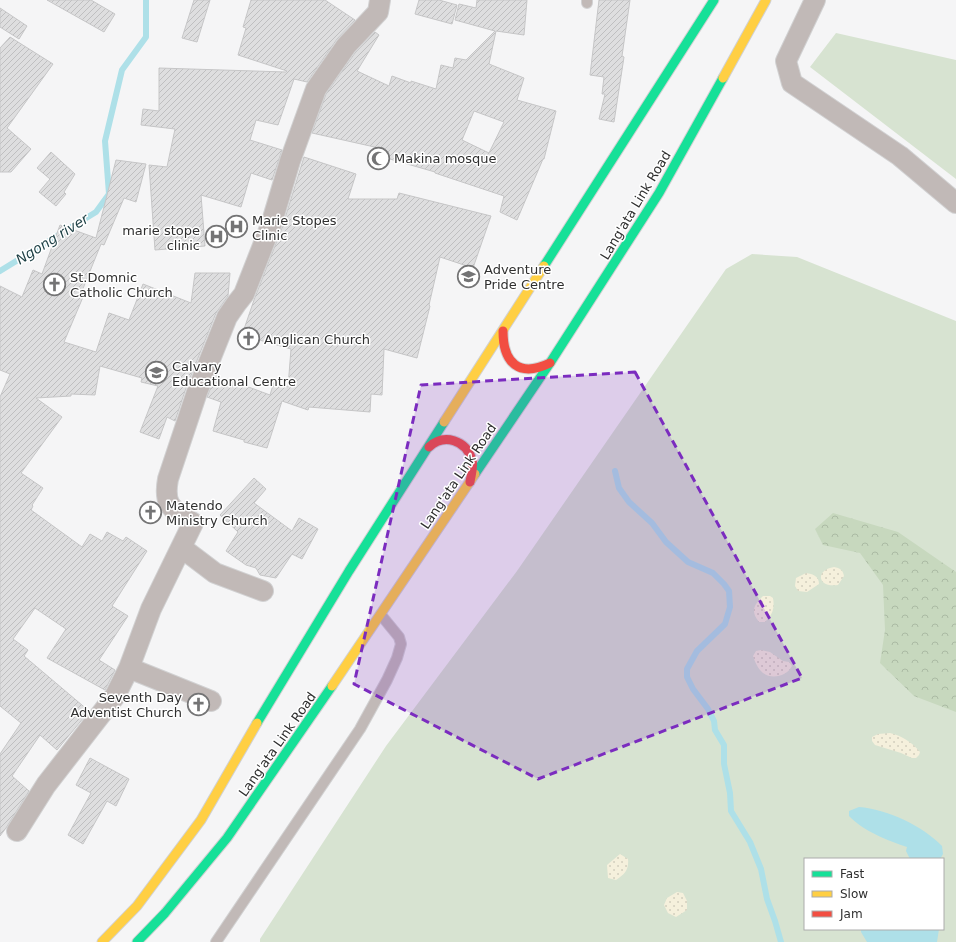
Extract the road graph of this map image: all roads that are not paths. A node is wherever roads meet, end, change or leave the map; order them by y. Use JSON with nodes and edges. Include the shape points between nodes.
{"nodes":[{"id":1,"x":380,"y":0,"type":"edge"},
{"id":2,"x":714,"y":0,"type":"edge"},
{"id":3,"x":766,"y":0,"type":"edge"},
{"id":4,"x":815,"y":0,"type":"edge"},
{"id":5,"x":956,"y":203,"type":"edge"},
{"id":6,"x":503,"y":331,"type":"junction"},
{"id":7,"x":550,"y":363,"type":"junction"},
{"id":8,"x":429,"y":446,"type":"junction"},
{"id":9,"x":470,"y":482,"type":"junction"},
{"id":10,"x":182,"y":548,"type":"junction"},
{"id":11,"x":263,"y":591,"type":"dead end"},
{"id":12,"x":380,"y":615,"type":"junction"},
{"id":13,"x":129,"y":668,"type":"junction"},
{"id":14,"x":211,"y":701,"type":"dead end"},
{"id":15,"x":17,"y":831,"type":"dead end"},
{"id":16,"x":102,"y":942,"type":"edge"},
{"id":17,"x":137,"y":942,"type":"edge"},
{"id":18,"x":216,"y":942,"type":"edge"}],
"edges":[{"from":1,"to":10,"type":"street","via":[[378,12],[346,46],[316,90],[271,225],[247,287],[227,317],[198,392],[165,492],[167,503],[193,523]]},
{"from":2,"to":6,"type":"main road","name":"Lang'ata Link Road"},
{"from":3,"to":7,"type":"main road","name":"Lang'ata Link Road","via":[[659,193]]},
{"from":4,"to":5,"type":"street","via":[[786,61],[792,83],[900,156]]},
{"from":6,"to":7,"type":"main road","via":[[505,350],[515,364],[530,370]]},
{"from":6,"to":8,"type":"main road","name":"Lang'ata Link Road"},
{"from":7,"to":9,"type":"main road","name":"Lang'ata Link Road"},
{"from":8,"to":9,"type":"main road","via":[[441,439],[451,439],[460,444],[471,459],[473,468]]},
{"from":8,"to":16,"type":"main road","name":"Lang'ata Link Road","via":[[349,571],[201,820],[137,906]]},
{"from":9,"to":12,"type":"main road","name":"Lang'ata Link Road"},
{"from":10,"to":11,"type":"street","via":[[215,572]]},
{"from":10,"to":13,"type":"street","via":[[152,610]]},
{"from":12,"to":17,"type":"main road","name":"Lang'ata Link Road","via":[[294,744],[227,838]]},
{"from":12,"to":18,"type":"lane","via":[[399,637],[401,644],[387,680],[360,729]]},
{"from":13,"to":14,"type":"street"},
{"from":13,"to":15,"type":"street","via":[[114,696],[46,784]]}]}
